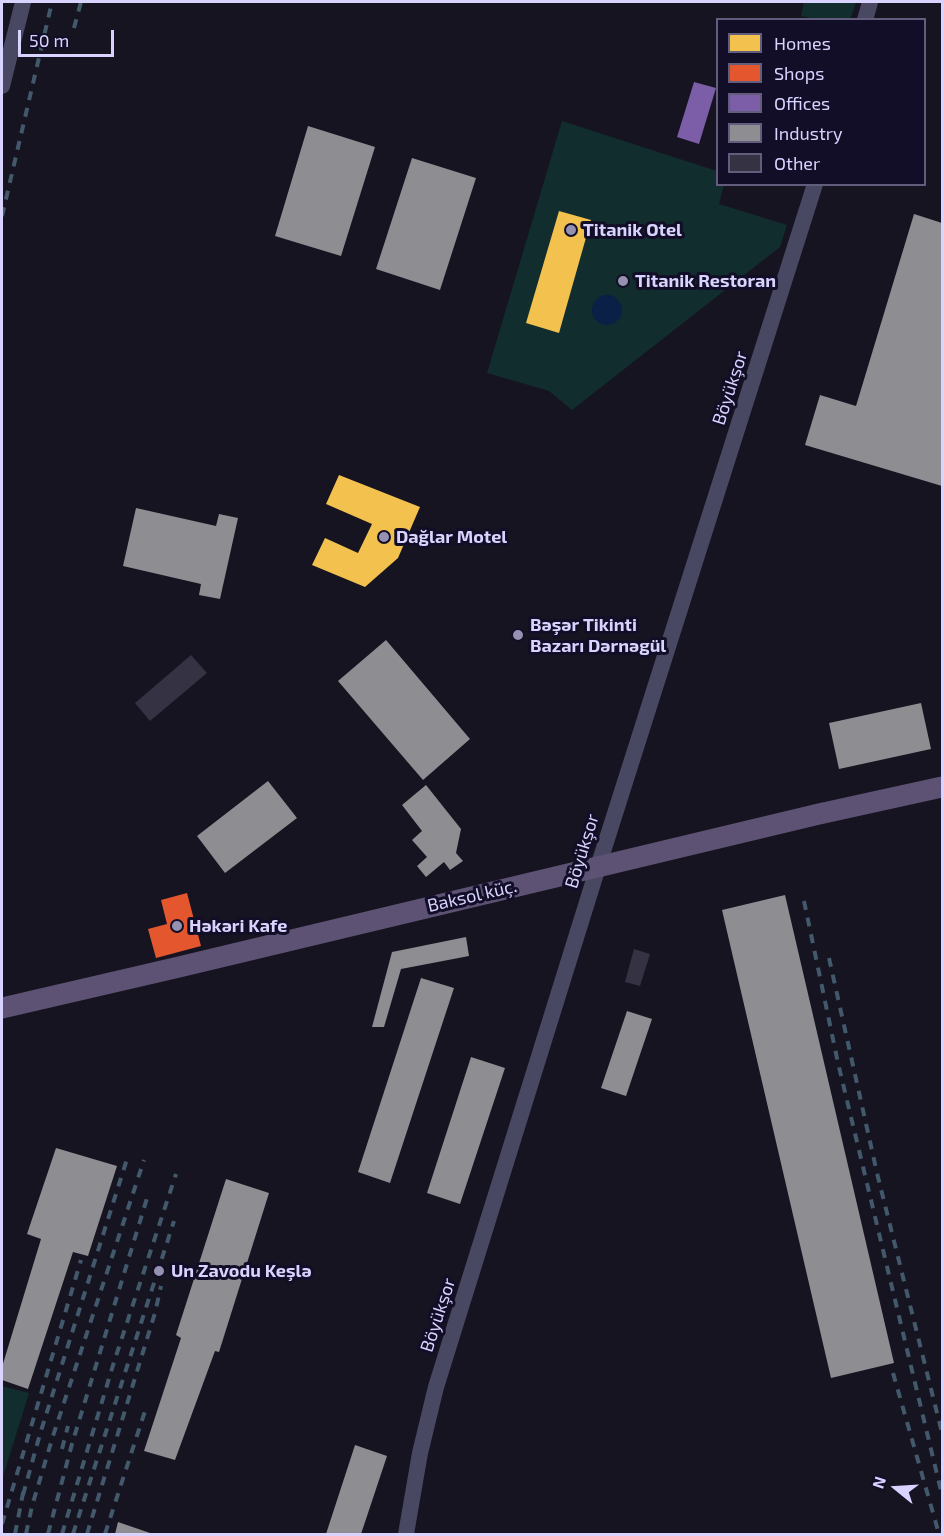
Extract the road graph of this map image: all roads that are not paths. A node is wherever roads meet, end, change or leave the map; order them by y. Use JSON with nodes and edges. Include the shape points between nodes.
{"nodes":[{"id":1,"x":22,"y":2,"type":"edge"},
{"id":2,"x":870,"y":2,"type":"edge"},
{"id":3,"x":866,"y":18,"type":"edge"},
{"id":4,"x":2,"y":86,"type":"edge"},
{"id":5,"x":814,"y":186,"type":"edge"},
{"id":6,"x":942,"y":787,"type":"edge"},
{"id":7,"x":598,"y":867,"type":"junction"},
{"id":8,"x":2,"y":1008,"type":"edge"},
{"id":9,"x":406,"y":1534,"type":"edge"}],
"edges":[{"from":1,"to":4,"type":"street"},
{"from":2,"to":3,"type":"street"},
{"from":5,"to":7,"type":"street","name":"Böyükşor"},
{"from":6,"to":7,"type":"main road","name":"Baksol küç."},
{"from":7,"to":8,"type":"main road","name":"Baksol küç."},
{"from":7,"to":9,"type":"street","name":"Böyükşor","via":[[436,1387]]}]}
